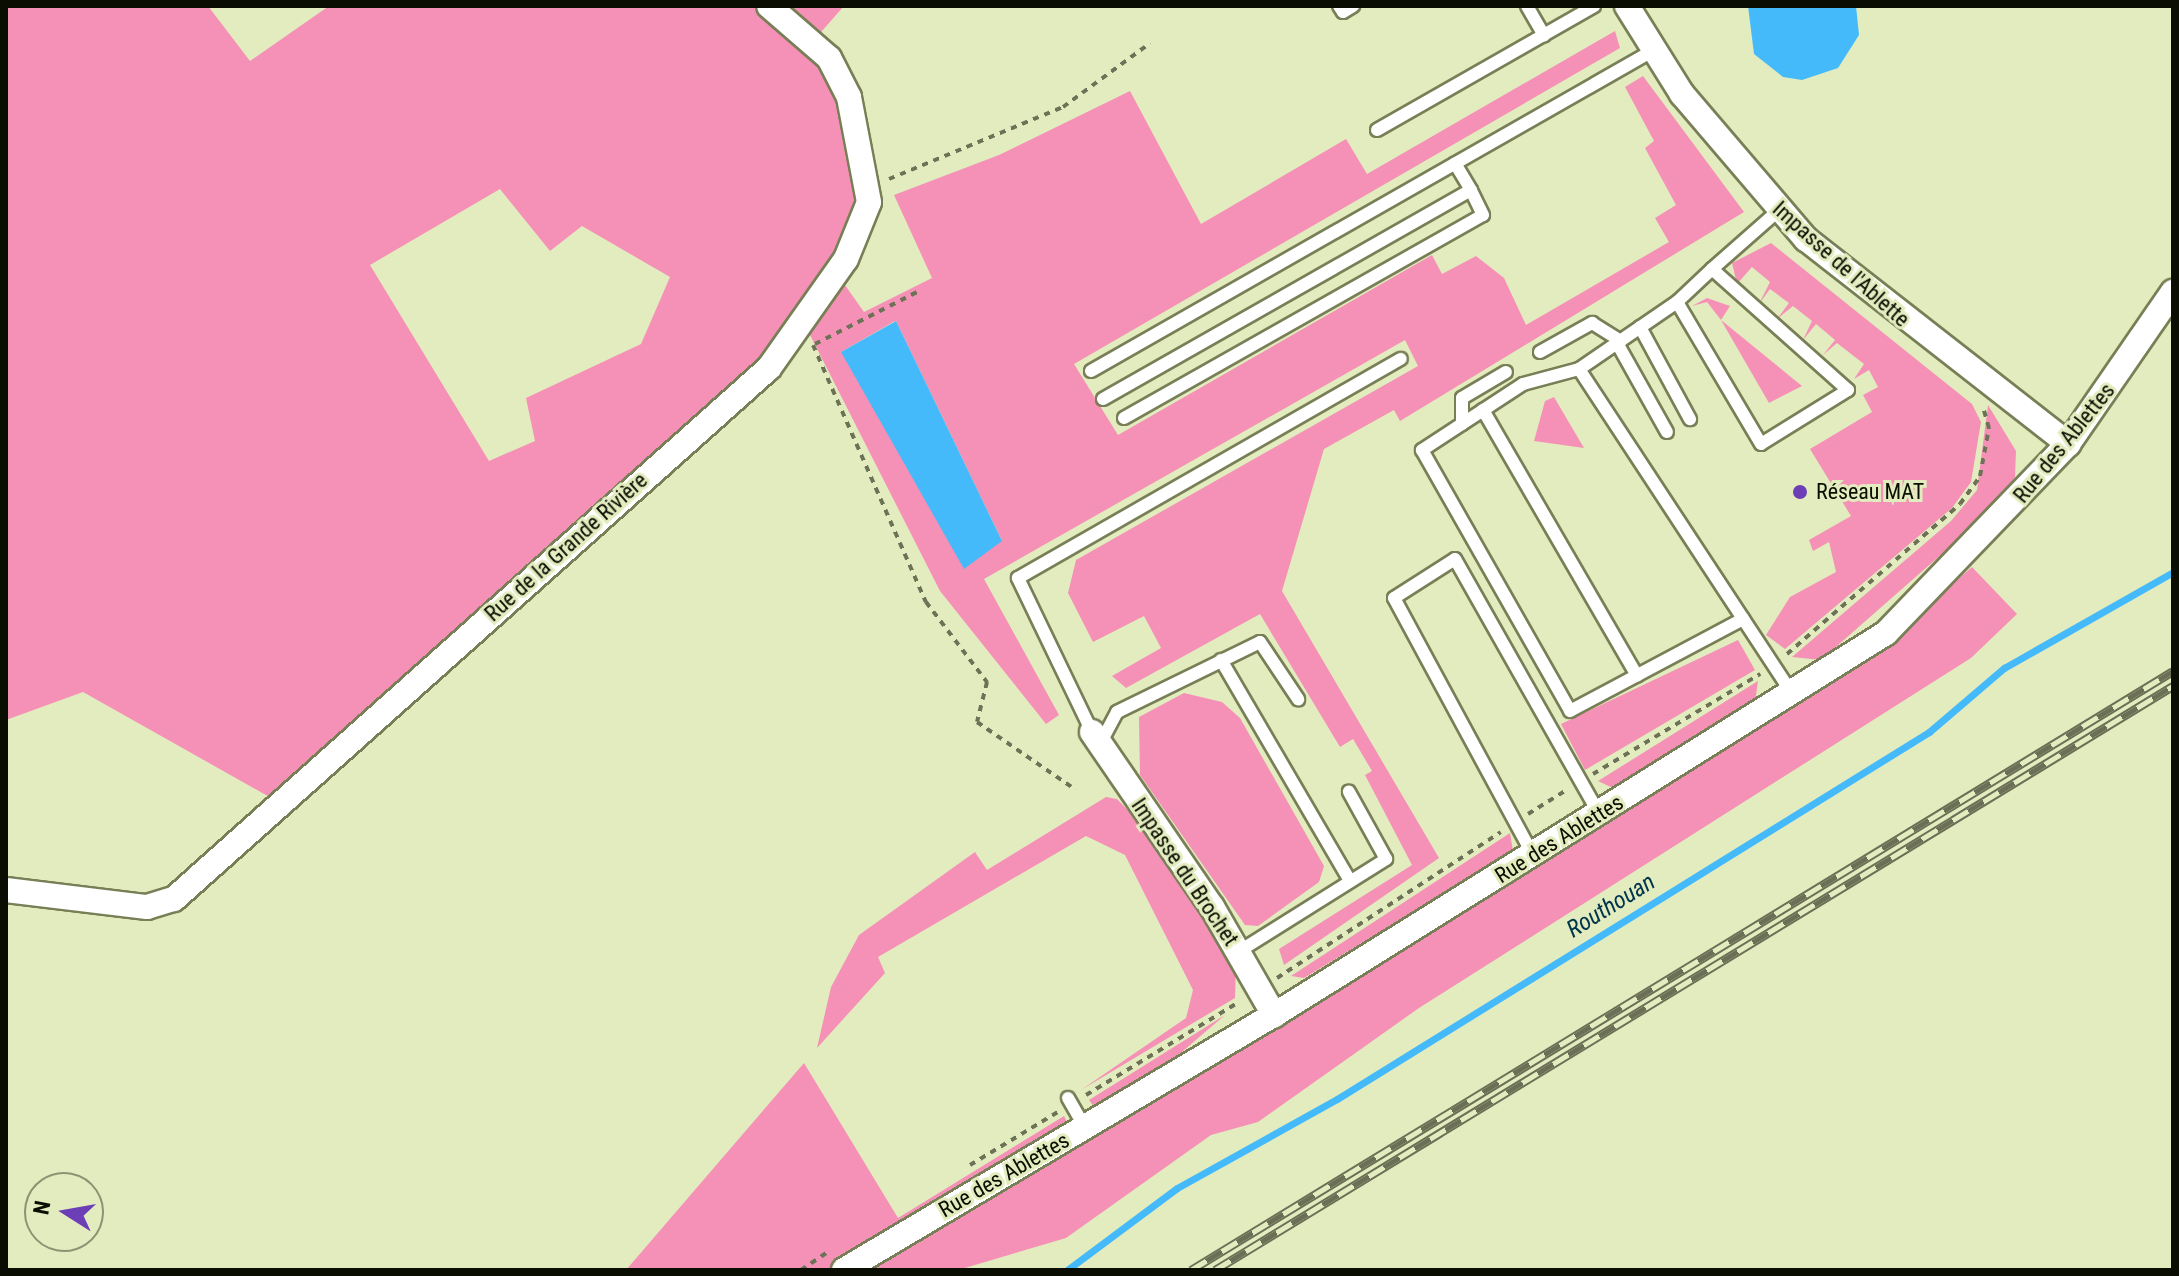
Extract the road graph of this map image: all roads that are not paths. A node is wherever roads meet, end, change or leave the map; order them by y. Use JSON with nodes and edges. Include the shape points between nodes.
{"nodes":[{"id":1,"x":769,"y":6,"type":"edge"},
{"id":2,"x":1339,"y":6,"type":"edge"},
{"id":3,"x":1353,"y":6,"type":"edge"},
{"id":4,"x":1527,"y":6,"type":"edge"},
{"id":5,"x":1594,"y":6,"type":"edge"},
{"id":6,"x":1627,"y":6,"type":"edge"},
{"id":7,"x":1544,"y":35,"type":"junction"},
{"id":8,"x":1654,"y":50,"type":"junction"},
{"id":9,"x":1377,"y":130,"type":"dead end"},
{"id":10,"x":1455,"y":163,"type":"junction"},
{"id":11,"x":1471,"y":190,"type":"junction"},
{"id":12,"x":1779,"y":210,"type":"junction"},
{"id":13,"x":1712,"y":269,"type":"junction"},
{"id":14,"x":2173,"y":292,"type":"edge"},
{"id":15,"x":1677,"y":302,"type":"junction"},
{"id":16,"x":1640,"y":327,"type":"junction"},
{"id":17,"x":1619,"y":342,"type":"junction"},
{"id":18,"x":1540,"y":352,"type":"dead end"},
{"id":19,"x":1401,"y":359,"type":"dead end"},
{"id":20,"x":1579,"y":369,"type":"junction"},
{"id":21,"x":1091,"y":371,"type":"dead end"},
{"id":22,"x":1506,"y":372,"type":"dead end"},
{"id":23,"x":1103,"y":399,"type":"dead end"},
{"id":24,"x":1483,"y":410,"type":"junction"},
{"id":25,"x":1124,"y":418,"type":"dead end"},
{"id":26,"x":1690,"y":419,"type":"dead end"},
{"id":27,"x":1462,"y":424,"type":"junction"},
{"id":28,"x":1667,"y":432,"type":"dead end"},
{"id":29,"x":2068,"y":444,"type":"junction"},
{"id":30,"x":1743,"y":619,"type":"junction"},
{"id":31,"x":1221,"y":660,"type":"junction"},
{"id":32,"x":1637,"y":676,"type":"junction"},
{"id":33,"x":1793,"y":695,"type":"junction"},
{"id":34,"x":1298,"y":699,"type":"dead end"},
{"id":35,"x":1096,"y":738,"type":"junction"},
{"id":36,"x":1349,"y":792,"type":"dead end"},
{"id":37,"x":1599,"y":814,"type":"junction"},
{"id":38,"x":1533,"y":855,"type":"junction"},
{"id":39,"x":1350,"y":881,"type":"junction"},
{"id":40,"x":6,"y":890,"type":"edge"},
{"id":41,"x":1238,"y":952,"type":"junction"},
{"id":42,"x":1274,"y":1015,"type":"junction"},
{"id":43,"x":1068,"y":1098,"type":"dead end"},
{"id":44,"x":1085,"y":1128,"type":"junction"},
{"id":45,"x":844,"y":1270,"type":"edge"}],
"edges":[{"from":1,"to":40,"type":"street","name":"Rue de la Grande Rivière","via":[[829,58],[849,97],[868,188],[846,259],[769,368],[203,878],[147,907]]},
{"from":2,"to":3,"type":"lane","via":[[1343,12]]},
{"from":4,"to":7,"type":"lane"},
{"from":5,"to":7,"type":"lane"},
{"from":6,"to":8,"type":"street","name":"Impasse de l'Ablette"},
{"from":7,"to":9,"type":"lane"},
{"from":8,"to":10,"type":"lane"},
{"from":8,"to":12,"type":"street","name":"Impasse de l'Ablette"},
{"from":10,"to":11,"type":"lane"},
{"from":10,"to":21,"type":"lane"},
{"from":11,"to":23,"type":"lane"},
{"from":11,"to":25,"type":"lane","via":[[1483,215]]},
{"from":12,"to":13,"type":"lane"},
{"from":12,"to":29,"type":"street","name":"Impasse de l'Ablette","via":[[1888,310]]},
{"from":13,"to":15,"type":"lane"},
{"from":13,"to":15,"type":"lane","via":[[1848,390],[1761,444]]},
{"from":14,"to":29,"type":"street","name":"Rue des Ablettes"},
{"from":15,"to":16,"type":"lane"},
{"from":16,"to":17,"type":"lane"},
{"from":16,"to":26,"type":"lane"},
{"from":17,"to":18,"type":"lane","via":[[1592,323]]},
{"from":17,"to":20,"type":"lane"},
{"from":17,"to":28,"type":"lane"},
{"from":19,"to":35,"type":"lane","via":[[1018,578]]},
{"from":20,"to":24,"type":"lane","via":[[1523,384]]},
{"from":20,"to":30,"type":"lane"},
{"from":22,"to":27,"type":"lane","via":[[1462,398]]},
{"from":24,"to":27,"type":"lane"},
{"from":24,"to":32,"type":"lane"},
{"from":27,"to":32,"type":"lane","via":[[1422,450],[1570,711]]},
{"from":29,"to":33,"type":"street","name":"Rue des Ablettes","via":[[1886,633]]},
{"from":30,"to":32,"type":"lane"},
{"from":30,"to":33,"type":"lane"},
{"from":31,"to":34,"type":"lane","via":[[1260,642]]},
{"from":31,"to":35,"type":"lane","via":[[1117,712]]},
{"from":31,"to":39,"type":"lane"},
{"from":33,"to":37,"type":"street","name":"Rue des Ablettes"},
{"from":35,"to":41,"type":"street","name":"Impasse du Brochet"},
{"from":36,"to":39,"type":"lane","via":[[1386,859]]},
{"from":37,"to":38,"type":"street","name":"Rue des Ablettes"},
{"from":37,"to":38,"type":"lane","via":[[1455,559],[1394,598]]},
{"from":38,"to":42,"type":"street","name":"Rue des Ablettes"},
{"from":39,"to":41,"type":"lane"},
{"from":41,"to":42,"type":"street","name":"Impasse du Brochet"},
{"from":42,"to":44,"type":"street","name":"Rue des Ablettes"},
{"from":43,"to":44,"type":"lane"},
{"from":44,"to":45,"type":"street","name":"Rue des Ablettes"}]}
